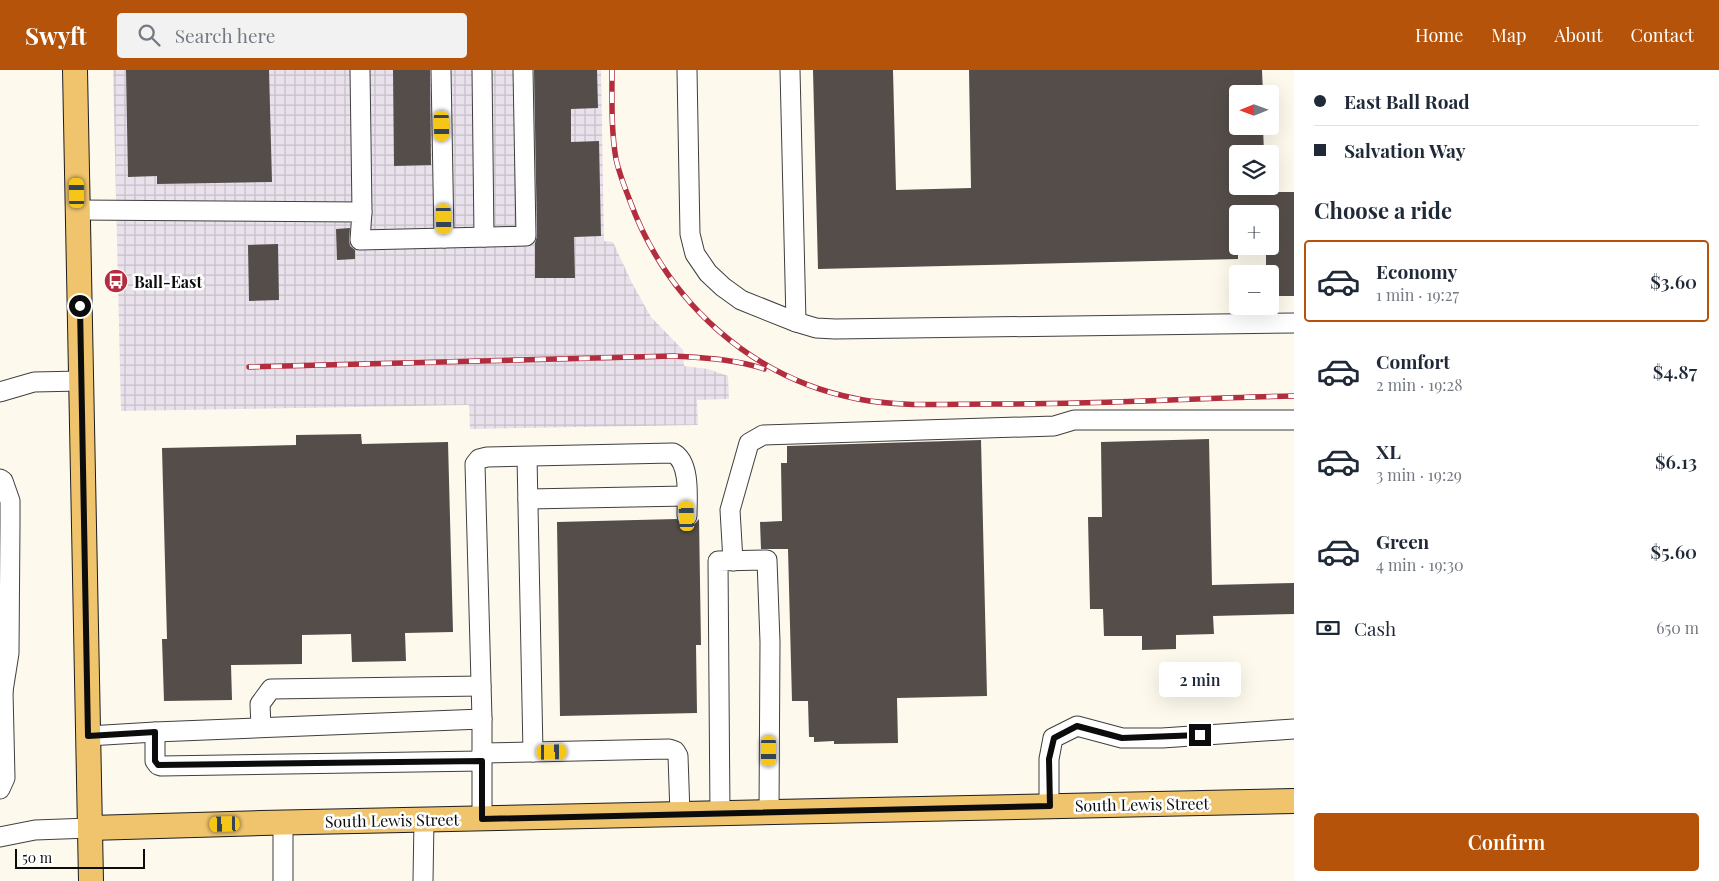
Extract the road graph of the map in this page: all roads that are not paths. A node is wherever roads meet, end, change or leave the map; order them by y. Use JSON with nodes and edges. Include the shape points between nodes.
{"nodes":[{"id":1,"x":75,"y":70,"type":"edge"},
{"id":2,"x":360,"y":70,"type":"edge"},
{"id":3,"x":441,"y":70,"type":"edge"},
{"id":4,"x":482,"y":70,"type":"edge"},
{"id":5,"x":523,"y":70,"type":"edge"},
{"id":6,"x":687,"y":70,"type":"edge"},
{"id":7,"x":790,"y":70,"type":"edge"},
{"id":8,"x":78,"y":210,"type":"junction"},
{"id":9,"x":362,"y":212,"type":"junction"},
{"id":10,"x":484,"y":237,"type":"junction"},
{"id":11,"x":444,"y":238,"type":"junction"},
{"id":12,"x":796,"y":322,"type":"junction"},
{"id":13,"x":1294,"y":323,"type":"edge"},
{"id":14,"x":81,"y":381,"type":"junction"},
{"id":15,"x":0,"y":392,"type":"edge"},
{"id":16,"x":1294,"y":420,"type":"edge"},
{"id":17,"x":527,"y":456,"type":"junction"},
{"id":18,"x":0,"y":480,"type":"edge"},
{"id":19,"x":686,"y":496,"type":"junction"},
{"id":20,"x":528,"y":499,"type":"junction"},
{"id":21,"x":687,"y":516,"type":"dead end"},
{"id":22,"x":733,"y":561,"type":"junction"},
{"id":23,"x":481,"y":686,"type":"junction"},
{"id":24,"x":1,"y":691,"type":"edge"},
{"id":25,"x":482,"y":719,"type":"junction"},
{"id":26,"x":261,"y":727,"type":"junction"},
{"id":27,"x":1294,"y":729,"type":"edge"},
{"id":28,"x":155,"y":732,"type":"junction"},
{"id":29,"x":88,"y":736,"type":"junction"},
{"id":30,"x":2,"y":742,"type":"edge"},
{"id":31,"x":532,"y":752,"type":"junction"},
{"id":32,"x":482,"y":757,"type":"junction"},
{"id":33,"x":0,"y":789,"type":"edge"},
{"id":34,"x":1294,"y":801,"type":"edge"},
{"id":35,"x":1050,"y":806,"type":"junction"},
{"id":36,"x":769,"y":812,"type":"junction"},
{"id":37,"x":680,"y":814,"type":"junction"},
{"id":38,"x":720,"y":814,"type":"junction"},
{"id":39,"x":482,"y":819,"type":"junction"},
{"id":40,"x":424,"y":820,"type":"junction"},
{"id":41,"x":283,"y":823,"type":"junction"},
{"id":42,"x":90,"y":828,"type":"junction"},
{"id":43,"x":0,"y":837,"type":"edge"},
{"id":44,"x":91,"y":881,"type":"edge"},
{"id":45,"x":283,"y":881,"type":"edge"},
{"id":46,"x":423,"y":881,"type":"edge"}],
"edges":[{"from":1,"to":8,"type":"main road"},
{"from":2,"to":9,"type":"street"},
{"from":3,"to":11,"type":"street"},
{"from":4,"to":10,"type":"street"},
{"from":5,"to":10,"type":"street","via":[[526,236]]},
{"from":6,"to":12,"type":"street","via":[[690,234],[695,254],[708,273],[742,300]]},
{"from":7,"to":12,"type":"street"},
{"from":8,"to":9,"type":"street"},
{"from":8,"to":14,"type":"main road"},
{"from":9,"to":11,"type":"street","via":[[360,240]]},
{"from":10,"to":11,"type":"street"},
{"from":12,"to":13,"type":"street","via":[[835,329]]},
{"from":14,"to":15,"type":"street","via":[[34,382]]},
{"from":14,"to":29,"type":"main road"},
{"from":16,"to":22,"type":"street","via":[[1074,420],[1054,426],[763,435],[749,444],[730,510]]},
{"from":17,"to":19,"type":"street","via":[[673,453],[685,468]]},
{"from":17,"to":20,"type":"street"},
{"from":17,"to":23,"type":"street","via":[[479,459],[475,464]]},
{"from":18,"to":24,"type":"street","via":[[10,501],[9,653]]},
{"from":19,"to":20,"type":"street"},
{"from":19,"to":21,"type":"street"},
{"from":20,"to":31,"type":"street"},
{"from":22,"to":36,"type":"street","via":[[767,560]]},
{"from":22,"to":38,"type":"street","via":[[718,562]]},
{"from":23,"to":25,"type":"street"},
{"from":23,"to":26,"type":"street","via":[[271,689],[260,704]]},
{"from":24,"to":30,"type":"street"},
{"from":25,"to":26,"type":"street"},
{"from":25,"to":32,"type":"street"},
{"from":26,"to":28,"type":"street"},
{"from":27,"to":35,"type":"street","via":[[1122,738],[1077,726],[1054,738],[1049,759]]},
{"from":28,"to":29,"type":"street"},
{"from":28,"to":32,"type":"street","via":[[155,761],[161,766]]},
{"from":29,"to":42,"type":"main road"},
{"from":30,"to":33,"type":"street","via":[[5,778]]},
{"from":31,"to":32,"type":"street"},
{"from":31,"to":37,"type":"street","via":[[675,751],[678,756]]},
{"from":32,"to":39,"type":"street"},
{"from":34,"to":35,"type":"main road","name":"South Lewis Street"},
{"from":35,"to":36,"type":"main road","name":"South Lewis Street"},
{"from":36,"to":38,"type":"main road","name":"South Lewis Street"},
{"from":37,"to":38,"type":"main road","name":"South Lewis Street"},
{"from":37,"to":39,"type":"main road","name":"South Lewis Street"},
{"from":39,"to":40,"type":"main road","name":"South Lewis Street"},
{"from":40,"to":41,"type":"main road","name":"South Lewis Street"},
{"from":40,"to":46,"type":"street"},
{"from":41,"to":42,"type":"main road","name":"South Lewis Street"},
{"from":41,"to":45,"type":"street"},
{"from":42,"to":43,"type":"street","via":[[35,830]]},
{"from":42,"to":44,"type":"main road"}]}
